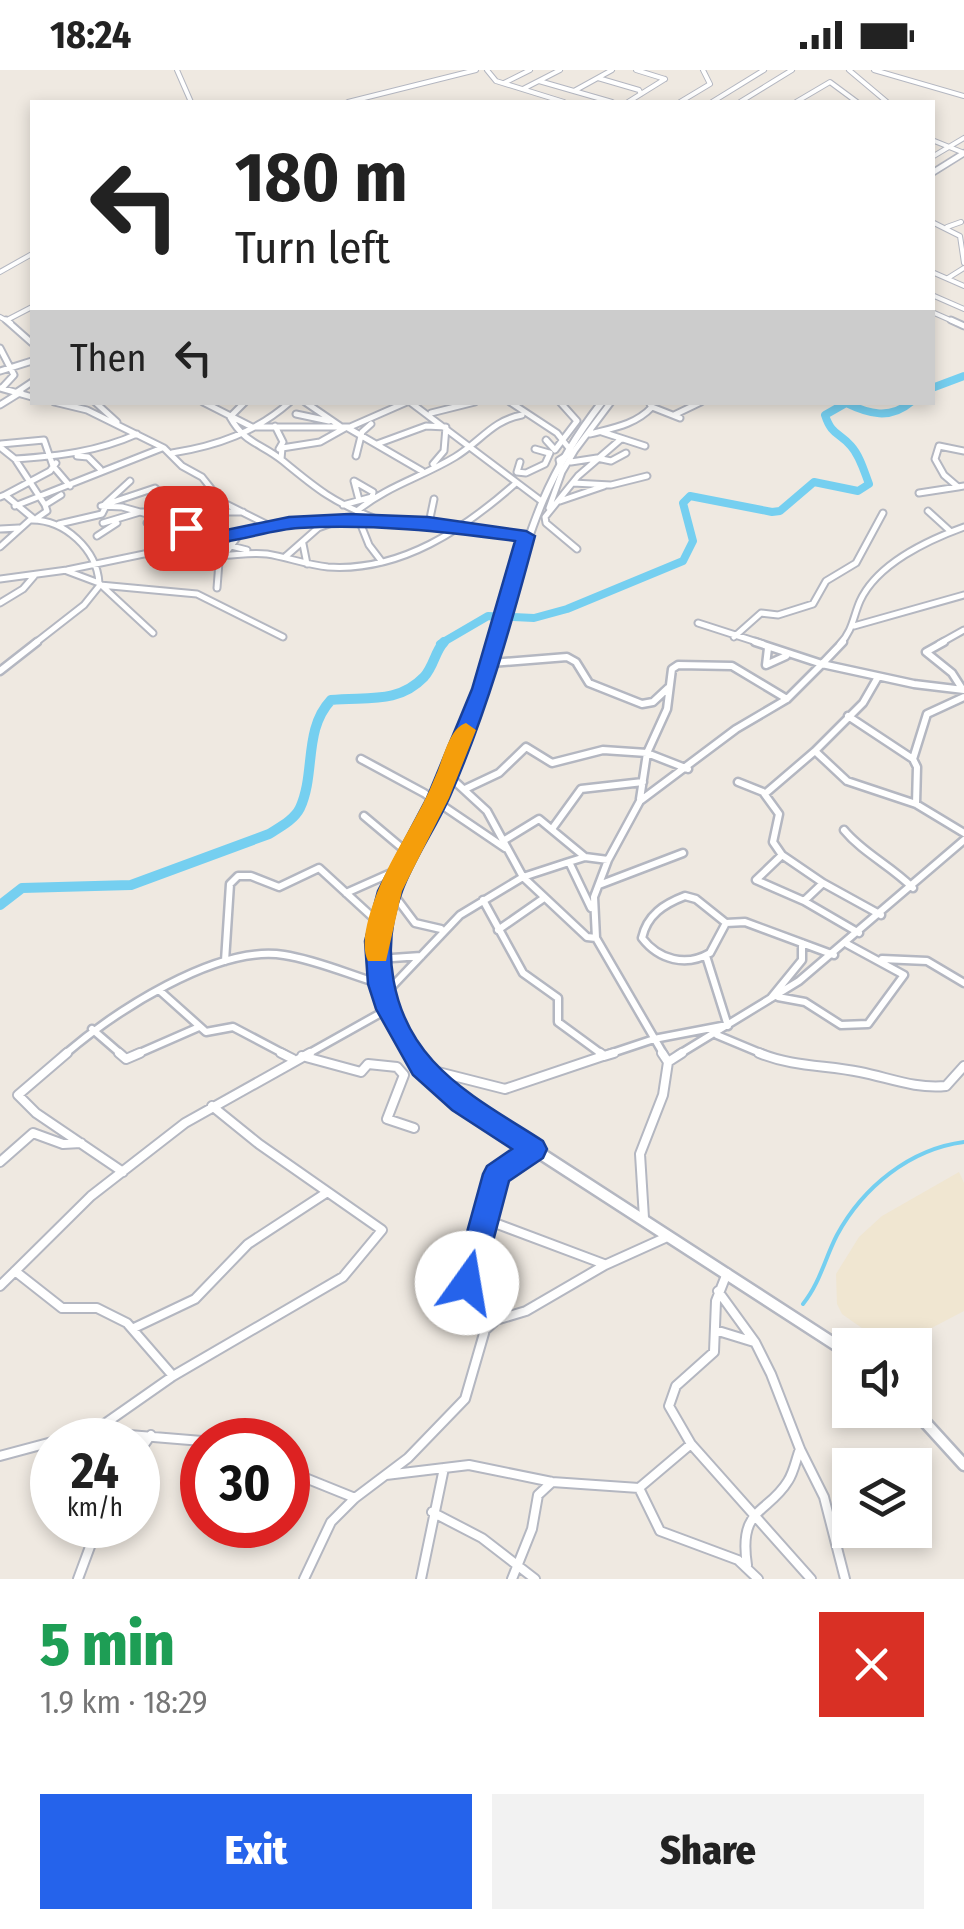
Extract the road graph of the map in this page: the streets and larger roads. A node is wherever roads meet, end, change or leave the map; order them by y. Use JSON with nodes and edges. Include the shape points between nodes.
{"nodes":[{"id":1,"x":177,"y":70,"type":"edge"},
{"id":2,"x":476,"y":70,"type":"edge"},
{"id":3,"x":486,"y":70,"type":"edge"},
{"id":4,"x":530,"y":70,"type":"edge"},
{"id":5,"x":560,"y":70,"type":"edge"},
{"id":6,"x":612,"y":70,"type":"edge"},
{"id":7,"x":636,"y":70,"type":"edge"},
{"id":8,"x":703,"y":70,"type":"edge"},
{"id":9,"x":764,"y":70,"type":"edge"},
{"id":10,"x":792,"y":70,"type":"edge"},
{"id":11,"x":849,"y":70,"type":"edge"},
{"id":12,"x":871,"y":70,"type":"edge"},
{"id":13,"x":650,"y":71,"type":"edge"},
{"id":14,"x":598,"y":78,"type":"junction"},
{"id":15,"x":539,"y":81,"type":"junction"},
{"id":16,"x":864,"y":82,"type":"junction"},
{"id":17,"x":503,"y":84,"type":"junction"},
{"id":18,"x":522,"y":90,"type":"junction"},
{"id":19,"x":574,"y":91,"type":"junction"},
{"id":20,"x":641,"y":94,"type":"junction"},
{"id":21,"x":964,"y":96,"type":"edge"},
{"id":22,"x":190,"y":100,"type":"edge"},
{"id":23,"x":356,"y":100,"type":"edge"},
{"id":24,"x":557,"y":100,"type":"edge"},
{"id":25,"x":605,"y":100,"type":"edge"},
{"id":26,"x":631,"y":100,"type":"edge"},
{"id":27,"x":683,"y":100,"type":"edge"},
{"id":28,"x":715,"y":100,"type":"edge"},
{"id":29,"x":743,"y":100,"type":"edge"},
{"id":30,"x":799,"y":100,"type":"edge"},
{"id":31,"x":855,"y":100,"type":"edge"},
{"id":32,"x":885,"y":100,"type":"edge"},
{"id":33,"x":964,"y":138,"type":"edge"},
{"id":34,"x":935,"y":142,"type":"edge"},
{"id":35,"x":947,"y":147,"type":"junction"},
{"id":36,"x":964,"y":153,"type":"edge"},
{"id":37,"x":935,"y":154,"type":"edge"},
{"id":38,"x":935,"y":171,"type":"edge"},
{"id":39,"x":962,"y":222,"type":"dead end"},
{"id":40,"x":935,"y":223,"type":"edge"},
{"id":41,"x":946,"y":228,"type":"junction"},
{"id":42,"x":30,"y":255,"type":"edge"},
{"id":43,"x":964,"y":265,"type":"edge"},
{"id":44,"x":0,"y":272,"type":"edge"},
{"id":45,"x":935,"y":273,"type":"edge"},
{"id":46,"x":948,"y":278,"type":"junction"},
{"id":47,"x":964,"y":286,"type":"edge"},
{"id":48,"x":935,"y":296,"type":"edge"},
{"id":49,"x":30,"y":308,"type":"edge"},
{"id":50,"x":964,"y":309,"type":"edge"},
{"id":51,"x":23,"y":311,"type":"junction"},
{"id":52,"x":935,"y":313,"type":"edge"},
{"id":53,"x":30,"y":316,"type":"edge"},
{"id":54,"x":2,"y":319,"type":"edge"},
{"id":55,"x":962,"y":323,"type":"edge"},
{"id":56,"x":30,"y":342,"type":"edge"},
{"id":57,"x":0,"y":348,"type":"edge"},
{"id":58,"x":30,"y":362,"type":"edge"},
{"id":59,"x":13,"y":367,"type":"junction"},
{"id":60,"x":0,"y":371,"type":"edge"},
{"id":61,"x":30,"y":384,"type":"edge"},
{"id":62,"x":1,"y":388,"type":"edge"},
{"id":63,"x":19,"y":393,"type":"junction"},
{"id":64,"x":30,"y":396,"type":"edge"},
{"id":65,"x":0,"y":405,"type":"edge"},
{"id":66,"x":66,"y":405,"type":"edge"},
{"id":67,"x":98,"y":405,"type":"edge"},
{"id":68,"x":208,"y":405,"type":"edge"},
{"id":69,"x":242,"y":405,"type":"edge"},
{"id":70,"x":287,"y":405,"type":"edge"},
{"id":71,"x":301,"y":405,"type":"edge"},
{"id":72,"x":307,"y":405,"type":"edge"},
{"id":73,"x":402,"y":405,"type":"edge"},
{"id":74,"x":414,"y":405,"type":"edge"},
{"id":75,"x":464,"y":405,"type":"edge"},
{"id":76,"x":512,"y":405,"type":"edge"},
{"id":77,"x":563,"y":405,"type":"edge"},
{"id":78,"x":600,"y":405,"type":"edge"},
{"id":79,"x":609,"y":405,"type":"edge"},
{"id":80,"x":649,"y":405,"type":"edge"},
{"id":81,"x":652,"y":405,"type":"edge"},
{"id":82,"x":696,"y":405,"type":"edge"},
{"id":83,"x":279,"y":413,"type":"junction"},
{"id":84,"x":430,"y":414,"type":"junction"},
{"id":85,"x":522,"y":415,"type":"junction"},
{"id":86,"x":296,"y":416,"type":"junction"},
{"id":87,"x":230,"y":417,"type":"junction"},
{"id":88,"x":379,"y":417,"type":"junction"},
{"id":89,"x":438,"y":421,"type":"junction"},
{"id":90,"x":593,"y":425,"type":"junction"},
{"id":91,"x":122,"y":426,"type":"junction"},
{"id":92,"x":292,"y":426,"type":"junction"},
{"id":93,"x":344,"y":426,"type":"junction"},
{"id":94,"x":426,"y":426,"type":"junction"},
{"id":95,"x":257,"y":427,"type":"junction"},
{"id":96,"x":274,"y":427,"type":"junction"},
{"id":97,"x":446,"y":427,"type":"junction"},
{"id":98,"x":600,"y":431,"type":"junction"},
{"id":99,"x":138,"y":434,"type":"junction"},
{"id":100,"x":240,"y":434,"type":"junction"},
{"id":101,"x":364,"y":436,"type":"junction"},
{"id":102,"x":564,"y":436,"type":"junction"},
{"id":103,"x":584,"y":436,"type":"junction"},
{"id":104,"x":282,"y":439,"type":"junction"},
{"id":105,"x":621,"y":439,"type":"junction"},
{"id":106,"x":546,"y":440,"type":"dead end"},
{"id":107,"x":0,"y":444,"type":"edge"},
{"id":108,"x":378,"y":444,"type":"junction"},
{"id":109,"x":466,"y":445,"type":"junction"},
{"id":110,"x":646,"y":446,"type":"dead end"},
{"id":111,"x":164,"y":448,"type":"junction"},
{"id":112,"x":282,"y":448,"type":"junction"},
{"id":113,"x":572,"y":448,"type":"junction"},
{"id":114,"x":535,"y":449,"type":"dead end"},
{"id":115,"x":92,"y":450,"type":"junction"},
{"id":116,"x":192,"y":451,"type":"junction"},
{"id":117,"x":964,"y":451,"type":"edge"},
{"id":118,"x":268,"y":452,"type":"junction"},
{"id":119,"x":473,"y":452,"type":"junction"},
{"id":120,"x":552,"y":452,"type":"junction"},
{"id":121,"x":171,"y":453,"type":"junction"},
{"id":122,"x":626,"y":453,"type":"dead end"},
{"id":123,"x":50,"y":456,"type":"junction"},
{"id":124,"x":68,"y":456,"type":"junction"},
{"id":125,"x":356,"y":456,"type":"dead end"},
{"id":126,"x":457,"y":456,"type":"junction"},
{"id":127,"x":88,"y":457,"type":"junction"},
{"id":128,"x":597,"y":458,"type":"junction"},
{"id":129,"x":280,"y":459,"type":"junction"},
{"id":130,"x":15,"y":460,"type":"junction"},
{"id":131,"x":560,"y":460,"type":"junction"},
{"id":132,"x":520,"y":462,"type":"dead end"},
{"id":133,"x":570,"y":462,"type":"junction"},
{"id":134,"x":54,"y":466,"type":"junction"},
{"id":135,"x":182,"y":466,"type":"junction"},
{"id":136,"x":432,"y":466,"type":"junction"},
{"id":137,"x":100,"y":469,"type":"junction"},
{"id":138,"x":422,"y":471,"type":"junction"},
{"id":139,"x":562,"y":472,"type":"junction"},
{"id":140,"x":647,"y":476,"type":"dead end"},
{"id":141,"x":130,"y":480,"type":"dead end"},
{"id":142,"x":28,"y":482,"type":"junction"},
{"id":143,"x":516,"y":483,"type":"junction"},
{"id":144,"x":572,"y":484,"type":"junction"},
{"id":145,"x":71,"y":486,"type":"junction"},
{"id":146,"x":606,"y":486,"type":"junction"},
{"id":147,"x":961,"y":487,"type":"edge"},
{"id":148,"x":36,"y":489,"type":"junction"},
{"id":149,"x":920,"y":494,"type":"dead end"},
{"id":150,"x":50,"y":495,"type":"junction"},
{"id":151,"x":2,"y":496,"type":"edge"},
{"id":152,"x":113,"y":497,"type":"junction"},
{"id":153,"x":372,"y":497,"type":"junction"},
{"id":154,"x":359,"y":500,"type":"junction"},
{"id":155,"x":434,"y":500,"type":"dead end"},
{"id":156,"x":540,"y":500,"type":"junction"},
{"id":157,"x":43,"y":501,"type":"junction"},
{"id":158,"x":558,"y":502,"type":"junction"},
{"id":159,"x":16,"y":506,"type":"junction"},
{"id":160,"x":104,"y":506,"type":"junction"},
{"id":161,"x":342,"y":506,"type":"junction"},
{"id":162,"x":126,"y":508,"type":"junction"},
{"id":163,"x":163,"y":510,"type":"junction"},
{"id":164,"x":548,"y":510,"type":"junction"},
{"id":165,"x":928,"y":511,"type":"dead end"},
{"id":166,"x":140,"y":512,"type":"junction"},
{"id":167,"x":245,"y":512,"type":"junction"},
{"id":168,"x":884,"y":513,"type":"dead end"},
{"id":169,"x":178,"y":516,"type":"junction"},
{"id":170,"x":158,"y":517,"type":"junction"},
{"id":171,"x":353,"y":517,"type":"junction"},
{"id":172,"x":36,"y":518,"type":"junction"},
{"id":173,"x":120,"y":521,"type":"junction"},
{"id":174,"x":103,"y":523,"type":"dead end"},
{"id":175,"x":428,"y":523,"type":"junction"},
{"id":176,"x":58,"y":524,"type":"junction"},
{"id":177,"x":272,"y":526,"type":"junction"},
{"id":178,"x":455,"y":527,"type":"junction"},
{"id":179,"x":20,"y":528,"type":"junction"},
{"id":180,"x":964,"y":528,"type":"edge"},
{"id":181,"x":0,"y":530,"type":"edge"},
{"id":182,"x":244,"y":532,"type":"junction"},
{"id":183,"x":950,"y":532,"type":"junction"},
{"id":184,"x":96,"y":536,"type":"dead end"},
{"id":185,"x":526,"y":536,"type":"junction"},
{"id":186,"x":12,"y":537,"type":"junction"},
{"id":187,"x":207,"y":539,"type":"junction"},
{"id":188,"x":194,"y":542,"type":"junction"},
{"id":189,"x":229,"y":544,"type":"junction"},
{"id":190,"x":304,"y":544,"type":"junction"},
{"id":191,"x":0,"y":547,"type":"edge"},
{"id":192,"x":577,"y":549,"type":"dead end"},
{"id":193,"x":252,"y":552,"type":"junction"},
{"id":194,"x":225,"y":554,"type":"junction"},
{"id":195,"x":283,"y":558,"type":"junction"},
{"id":196,"x":382,"y":562,"type":"junction"},
{"id":197,"x":97,"y":563,"type":"junction"},
{"id":198,"x":307,"y":564,"type":"junction"},
{"id":199,"x":67,"y":570,"type":"junction"},
{"id":200,"x":35,"y":575,"type":"junction"},
{"id":201,"x":0,"y":579,"type":"edge"},
{"id":202,"x":100,"y":584,"type":"junction"},
{"id":203,"x":217,"y":588,"type":"dead end"},
{"id":204,"x":964,"y":595,"type":"edge"},
{"id":205,"x":0,"y":603,"type":"edge"},
{"id":206,"x":698,"y":623,"type":"dead end"},
{"id":207,"x":854,"y":626,"type":"junction"},
{"id":208,"x":963,"y":632,"type":"edge"},
{"id":209,"x":153,"y":633,"type":"dead end"},
{"id":210,"x":734,"y":637,"type":"junction"},
{"id":211,"x":283,"y":638,"type":"dead end"},
{"id":212,"x":768,"y":648,"type":"junction"},
{"id":213,"x":788,"y":655,"type":"junction"},
{"id":214,"x":492,"y":662,"type":"junction"},
{"id":215,"x":822,"y":664,"type":"junction"},
{"id":216,"x":766,"y":665,"type":"junction"},
{"id":217,"x":0,"y":672,"type":"edge"},
{"id":218,"x":964,"y":672,"type":"edge"},
{"id":219,"x":752,"y":676,"type":"junction"},
{"id":220,"x":878,"y":677,"type":"junction"},
{"id":221,"x":956,"y":677,"type":"junction"},
{"id":222,"x":669,"y":688,"type":"junction"},
{"id":223,"x":963,"y":692,"type":"edge"},
{"id":224,"x":787,"y":699,"type":"junction"},
{"id":225,"x":848,"y":716,"type":"junction"},
{"id":226,"x":815,"y":751,"type":"junction"},
{"id":227,"x":648,"y":753,"type":"junction"},
{"id":228,"x":361,"y":759,"type":"dead end"},
{"id":229,"x":912,"y":760,"type":"junction"},
{"id":230,"x":688,"y":769,"type":"junction"},
{"id":231,"x":448,"y":775,"type":"junction"},
{"id":232,"x":643,"y":782,"type":"junction"},
{"id":233,"x":738,"y":782,"type":"dead end"},
{"id":234,"x":465,"y":789,"type":"junction"},
{"id":235,"x":766,"y":792,"type":"junction"},
{"id":236,"x":640,"y":800,"type":"junction"},
{"id":237,"x":437,"y":801,"type":"junction"},
{"id":238,"x":916,"y":804,"type":"junction"},
{"id":239,"x":364,"y":816,"type":"dead end"},
{"id":240,"x":552,"y":829,"type":"junction"},
{"id":241,"x":844,"y":830,"type":"dead end"},
{"id":242,"x":964,"y":837,"type":"edge"},
{"id":243,"x":504,"y":845,"type":"junction"},
{"id":244,"x":408,"y":853,"type":"junction"},
{"id":245,"x":683,"y":853,"type":"dead end"},
{"id":246,"x":782,"y":855,"type":"junction"},
{"id":247,"x":585,"y":857,"type":"junction"},
{"id":248,"x":608,"y":860,"type":"junction"},
{"id":249,"x":569,"y":862,"type":"junction"},
{"id":250,"x":400,"y":870,"type":"junction"},
{"id":251,"x":523,"y":877,"type":"junction"},
{"id":252,"x":823,"y":883,"type":"junction"},
{"id":253,"x":598,"y":886,"type":"junction"},
{"id":254,"x":913,"y":888,"type":"junction"},
{"id":255,"x":390,"y":891,"type":"junction"},
{"id":256,"x":346,"y":893,"type":"junction"},
{"id":257,"x":544,"y":898,"type":"junction"},
{"id":258,"x":483,"y":900,"type":"junction"},
{"id":259,"x":804,"y":901,"type":"junction"},
{"id":260,"x":592,"y":911,"type":"junction"},
{"id":261,"x":882,"y":915,"type":"junction"},
{"id":262,"x":726,"y":923,"type":"junction"},
{"id":263,"x":380,"y":924,"type":"junction"},
{"id":264,"x":442,"y":930,"type":"junction"},
{"id":265,"x":498,"y":930,"type":"junction"},
{"id":266,"x":859,"y":934,"type":"junction"},
{"id":267,"x":596,"y":938,"type":"junction"},
{"id":268,"x":802,"y":942,"type":"junction"},
{"id":269,"x":847,"y":944,"type":"junction"},
{"id":270,"x":834,"y":954,"type":"junction"},
{"id":271,"x":422,"y":956,"type":"junction"},
{"id":272,"x":706,"y":956,"type":"junction"},
{"id":273,"x":377,"y":959,"type":"junction"},
{"id":274,"x":876,"y":960,"type":"junction"},
{"id":275,"x":225,"y":961,"type":"junction"},
{"id":276,"x":964,"y":983,"type":"edge"},
{"id":277,"x":381,"y":984,"type":"junction"},
{"id":278,"x":159,"y":990,"type":"junction"},
{"id":279,"x":384,"y":995,"type":"junction"},
{"id":280,"x":773,"y":1000,"type":"junction"},
{"id":281,"x":388,"y":1009,"type":"junction"},
{"id":282,"x":199,"y":1026,"type":"junction"},
{"id":283,"x":728,"y":1026,"type":"junction"},
{"id":284,"x":92,"y":1029,"type":"junction"},
{"id":285,"x":716,"y":1034,"type":"junction"},
{"id":286,"x":654,"y":1039,"type":"junction"},
{"id":287,"x":604,"y":1056,"type":"junction"},
{"id":288,"x":297,"y":1057,"type":"junction"},
{"id":289,"x":668,"y":1062,"type":"junction"},
{"id":290,"x":964,"y":1066,"type":"edge"},
{"id":291,"x":422,"y":1067,"type":"junction"},
{"id":292,"x":212,"y":1106,"type":"junction"},
{"id":293,"x":414,"y":1128,"type":"dead end"},
{"id":294,"x":82,"y":1144,"type":"junction"},
{"id":295,"x":534,"y":1149,"type":"junction"},
{"id":296,"x":0,"y":1162,"type":"edge"},
{"id":297,"x":123,"y":1172,"type":"junction"},
{"id":298,"x":326,"y":1193,"type":"junction"},
{"id":299,"x":484,"y":1219,"type":"junction"},
{"id":300,"x":644,"y":1219,"type":"junction"},
{"id":301,"x":670,"y":1235,"type":"junction"},
{"id":302,"x":605,"y":1264,"type":"junction"},
{"id":303,"x":14,"y":1271,"type":"junction"},
{"id":304,"x":728,"y":1272,"type":"junction"},
{"id":305,"x":0,"y":1286,"type":"edge"},
{"id":306,"x":718,"y":1291,"type":"junction"},
{"id":307,"x":496,"y":1320,"type":"junction"},
{"id":308,"x":134,"y":1328,"type":"junction"},
{"id":309,"x":715,"y":1330,"type":"junction"},
{"id":310,"x":755,"y":1342,"type":"junction"},
{"id":311,"x":832,"y":1342,"type":"edge"},
{"id":312,"x":173,"y":1376,"type":"junction"},
{"id":313,"x":112,"y":1418,"type":"edge"},
{"id":314,"x":931,"y":1428,"type":"edge"},
{"id":315,"x":691,"y":1444,"type":"junction"},
{"id":316,"x":30,"y":1448,"type":"edge"},
{"id":317,"x":800,"y":1449,"type":"junction"},
{"id":318,"x":0,"y":1456,"type":"edge"},
{"id":319,"x":964,"y":1464,"type":"edge"},
{"id":320,"x":444,"y":1468,"type":"junction"},
{"id":321,"x":384,"y":1475,"type":"junction"},
{"id":322,"x":310,"y":1480,"type":"edge"},
{"id":323,"x":552,"y":1482,"type":"junction"},
{"id":324,"x":639,"y":1488,"type":"junction"},
{"id":325,"x":355,"y":1498,"type":"junction"},
{"id":326,"x":432,"y":1512,"type":"junction"},
{"id":327,"x":753,"y":1513,"type":"junction"},
{"id":328,"x":89,"y":1548,"type":"edge"},
{"id":329,"x":748,"y":1566,"type":"junction"},
{"id":330,"x":518,"y":1567,"type":"junction"},
{"id":331,"x":78,"y":1579,"type":"edge"},
{"id":332,"x":304,"y":1579,"type":"edge"},
{"id":333,"x":421,"y":1579,"type":"edge"},
{"id":334,"x":512,"y":1579,"type":"edge"},
{"id":335,"x":535,"y":1579,"type":"edge"},
{"id":336,"x":758,"y":1579,"type":"edge"},
{"id":337,"x":811,"y":1579,"type":"edge"},
{"id":338,"x":845,"y":1579,"type":"edge"}],
"edges":[{"from":1,"to":22,"type":"street"},
{"from":2,"to":23,"type":"street"},
{"from":3,"to":17,"type":"street"},
{"from":4,"to":17,"type":"street"},
{"from":5,"to":15,"type":"street"},
{"from":6,"to":14,"type":"street"},
{"from":7,"to":13,"type":"street"},
{"from":8,"to":27,"type":"street","via":[[710,84]]},
{"from":9,"to":28,"type":"street"},
{"from":10,"to":29,"type":"street"},
{"from":11,"to":16,"type":"street"},
{"from":12,"to":16,"type":"street"},
{"from":12,"to":21,"type":"street"},
{"from":13,"to":20,"type":"street","via":[[664,79]]},
{"from":14,"to":19,"type":"street"},
{"from":14,"to":20,"type":"street"},
{"from":15,"to":18,"type":"street"},
{"from":15,"to":19,"type":"street"},
{"from":16,"to":32,"type":"street"},
{"from":17,"to":18,"type":"street"},
{"from":18,"to":24,"type":"street"},
{"from":19,"to":25,"type":"street"},
{"from":20,"to":26,"type":"street"},
{"from":30,"to":31,"type":"street","via":[[830,82]]},
{"from":33,"to":35,"type":"street"},
{"from":34,"to":35,"type":"street"},
{"from":35,"to":36,"type":"street"},
{"from":35,"to":37,"type":"street"},
{"from":36,"to":38,"type":"street"},
{"from":39,"to":41,"type":"street"},
{"from":40,"to":41,"type":"street"},
{"from":41,"to":43,"type":"street","via":[[960,236]]},
{"from":42,"to":44,"type":"street"},
{"from":43,"to":46,"type":"street"},
{"from":45,"to":46,"type":"street"},
{"from":46,"to":47,"type":"street"},
{"from":48,"to":50,"type":"street"},
{"from":49,"to":51,"type":"street"},
{"from":51,"to":53,"type":"street"},
{"from":51,"to":54,"type":"street"},
{"from":52,"to":55,"type":"street"},
{"from":54,"to":56,"type":"street"},
{"from":57,"to":59,"type":"street"},
{"from":58,"to":59,"type":"street"},
{"from":59,"to":60,"type":"street"},
{"from":59,"to":62,"type":"street"},
{"from":61,"to":63,"type":"street"},
{"from":62,"to":63,"type":"street"},
{"from":63,"to":64,"type":"street"},
{"from":63,"to":65,"type":"street"},
{"from":66,"to":91,"type":"street"},
{"from":67,"to":91,"type":"street"},
{"from":68,"to":87,"type":"street"},
{"from":69,"to":87,"type":"street"},
{"from":70,"to":83,"type":"street"},
{"from":71,"to":86,"type":"street"},
{"from":72,"to":93,"type":"street"},
{"from":73,"to":88,"type":"street"},
{"from":74,"to":84,"type":"street"},
{"from":75,"to":84,"type":"street"},
{"from":76,"to":85,"type":"street"},
{"from":77,"to":102,"type":"street","via":[[577,420]]},
{"from":78,"to":113,"type":"street"},
{"from":79,"to":90,"type":"street"},
{"from":80,"to":98,"type":"street","via":[[629,424]]},
{"from":81,"to":82,"type":"street","via":[[677,417]]},
{"from":83,"to":86,"type":"street"},
{"from":83,"to":95,"type":"street"},
{"from":83,"to":96,"type":"street"},
{"from":84,"to":89,"type":"street"},
{"from":85,"to":102,"type":"street"},
{"from":85,"to":109,"type":"street","via":[[503,418]]},
{"from":86,"to":92,"type":"street"},
{"from":86,"to":93,"type":"street"},
{"from":87,"to":95,"type":"street"},
{"from":87,"to":100,"type":"street"},
{"from":88,"to":93,"type":"street"},
{"from":88,"to":101,"type":"street"},
{"from":89,"to":94,"type":"street"},
{"from":89,"to":97,"type":"street"},
{"from":90,"to":98,"type":"street"},
{"from":90,"to":103,"type":"street"},
{"from":91,"to":99,"type":"street"},
{"from":92,"to":93,"type":"street"},
{"from":92,"to":96,"type":"street"},
{"from":92,"to":104,"type":"street"},
{"from":93,"to":101,"type":"street"},
{"from":93,"to":112,"type":"street","via":[[320,442]]},
{"from":94,"to":97,"type":"street"},
{"from":94,"to":108,"type":"street"},
{"from":95,"to":96,"type":"street"},
{"from":95,"to":100,"type":"street"},
{"from":96,"to":104,"type":"street"},
{"from":97,"to":109,"type":"street"},
{"from":97,"to":136,"type":"street","via":[[444,450]]},
{"from":98,"to":103,"type":"street"},
{"from":98,"to":105,"type":"street"},
{"from":99,"to":111,"type":"street"},
{"from":99,"to":115,"type":"street"},
{"from":100,"to":116,"type":"street"},
{"from":100,"to":118,"type":"street"},
{"from":101,"to":108,"type":"street"},
{"from":101,"to":125,"type":"street"},
{"from":102,"to":113,"type":"street"},
{"from":102,"to":120,"type":"street"},
{"from":103,"to":113,"type":"street"},
{"from":104,"to":112,"type":"street"},
{"from":105,"to":110,"type":"street"},
{"from":105,"to":128,"type":"street"},
{"from":106,"to":120,"type":"street"},
{"from":107,"to":123,"type":"street","via":[[43,439]]},
{"from":107,"to":130,"type":"street"},
{"from":108,"to":138,"type":"street"},
{"from":109,"to":119,"type":"street"},
{"from":109,"to":126,"type":"street"},
{"from":111,"to":121,"type":"street"},
{"from":111,"to":137,"type":"street"},
{"from":112,"to":118,"type":"street"},
{"from":112,"to":129,"type":"street"},
{"from":113,"to":131,"type":"street"},
{"from":113,"to":133,"type":"street"},
{"from":114,"to":120,"type":"street"},
{"from":115,"to":124,"type":"street"},
{"from":115,"to":127,"type":"street"},
{"from":116,"to":121,"type":"street"},
{"from":116,"to":135,"type":"street"},
{"from":117,"to":147,"type":"street","via":[[939,446],[935,459]]},
{"from":118,"to":129,"type":"street"},
{"from":119,"to":126,"type":"street"},
{"from":119,"to":143,"type":"street"},
{"from":120,"to":132,"type":"street","via":[[526,473],[517,472]]},
{"from":121,"to":135,"type":"street"},
{"from":122,"to":128,"type":"street","via":[[611,461]]},
{"from":123,"to":124,"type":"street"},
{"from":123,"to":130,"type":"street"},
{"from":123,"to":134,"type":"street"},
{"from":124,"to":127,"type":"street"},
{"from":124,"to":134,"type":"street"},
{"from":126,"to":136,"type":"street"},
{"from":127,"to":137,"type":"street"},
{"from":128,"to":133,"type":"street"},
{"from":128,"to":144,"type":"street"},
{"from":129,"to":161,"type":"street"},
{"from":130,"to":142,"type":"street"},
{"from":131,"to":139,"type":"street"},
{"from":131,"to":156,"type":"street"},
{"from":133,"to":139,"type":"street"},
{"from":134,"to":142,"type":"street"},
{"from":134,"to":145,"type":"street"},
{"from":135,"to":167,"type":"street","via":[[202,477],[222,502]]},
{"from":136,"to":138,"type":"street"},
{"from":137,"to":145,"type":"street"},
{"from":138,"to":153,"type":"street"},
{"from":139,"to":164,"type":"street"},
{"from":140,"to":146,"type":"street"},
{"from":141,"to":152,"type":"street"},
{"from":142,"to":148,"type":"street"},
{"from":142,"to":151,"type":"street"},
{"from":143,"to":156,"type":"street"},
{"from":143,"to":178,"type":"street"},
{"from":144,"to":146,"type":"street"},
{"from":144,"to":158,"type":"street"},
{"from":145,"to":150,"type":"street"},
{"from":145,"to":157,"type":"street"},
{"from":146,"to":158,"type":"street"},
{"from":147,"to":149,"type":"street"},
{"from":148,"to":150,"type":"street"},
{"from":148,"to":157,"type":"street"},
{"from":150,"to":157,"type":"street"},
{"from":151,"to":159,"type":"street"},
{"from":152,"to":160,"type":"street"},
{"from":152,"to":162,"type":"street"},
{"from":152,"to":169,"type":"street","via":[[155,488]]},
{"from":153,"to":154,"type":"street"},
{"from":153,"to":154,"type":"street","via":[[356,480]]},
{"from":153,"to":171,"type":"street"},
{"from":154,"to":161,"type":"street"},
{"from":155,"to":175,"type":"street"},
{"from":156,"to":185,"type":"street"},
{"from":157,"to":159,"type":"street"},
{"from":157,"to":172,"type":"street","via":[[47,511]]},
{"from":158,"to":164,"type":"street"},
{"from":159,"to":172,"type":"street"},
{"from":160,"to":162,"type":"street"},
{"from":160,"to":176,"type":"street","via":[[102,514]]},
{"from":161,"to":171,"type":"street"},
{"from":162,"to":166,"type":"street"},
{"from":162,"to":173,"type":"street"},
{"from":163,"to":166,"type":"street"},
{"from":163,"to":169,"type":"street"},
{"from":163,"to":170,"type":"street"},
{"from":164,"to":192,"type":"street","via":[[546,523]]},
{"from":165,"to":183,"type":"street"},
{"from":166,"to":170,"type":"street"},
{"from":166,"to":173,"type":"street"},
{"from":167,"to":169,"type":"street"},
{"from":167,"to":177,"type":"street"},
{"from":168,"to":210,"type":"street","via":[[856,564],[826,580],[813,604],[761,613]]},
{"from":169,"to":170,"type":"street"},
{"from":169,"to":187,"type":"street","via":[[190,535]]},
{"from":171,"to":175,"type":"street"},
{"from":171,"to":177,"type":"street"},
{"from":171,"to":190,"type":"street","via":[[318,528]]},
{"from":171,"to":196,"type":"street"},
{"from":172,"to":176,"type":"street"},
{"from":172,"to":179,"type":"street"},
{"from":173,"to":174,"type":"street"},
{"from":173,"to":184,"type":"street"},
{"from":175,"to":178,"type":"street"},
{"from":176,"to":197,"type":"street"},
{"from":177,"to":182,"type":"street"},
{"from":178,"to":185,"type":"street"},
{"from":178,"to":196,"type":"street","via":[[415,553]]},
{"from":179,"to":181,"type":"street"},
{"from":179,"to":186,"type":"street"},
{"from":180,"to":183,"type":"street"},
{"from":181,"to":186,"type":"street"},
{"from":182,"to":187,"type":"street"},
{"from":182,"to":189,"type":"street"},
{"from":183,"to":207,"type":"street","via":[[893,563],[862,598]]},
{"from":185,"to":214,"type":"street"},
{"from":186,"to":191,"type":"street"},
{"from":187,"to":188,"type":"street"},
{"from":187,"to":189,"type":"street"},
{"from":188,"to":194,"type":"street","via":[[204,556]]},
{"from":188,"to":197,"type":"street"},
{"from":189,"to":193,"type":"street"},
{"from":189,"to":194,"type":"street"},
{"from":190,"to":195,"type":"street"},
{"from":190,"to":198,"type":"street"},
{"from":193,"to":194,"type":"street"},
{"from":193,"to":195,"type":"street"},
{"from":194,"to":203,"type":"street"},
{"from":195,"to":198,"type":"street"},
{"from":196,"to":198,"type":"street"},
{"from":197,"to":199,"type":"street"},
{"from":197,"to":202,"type":"street"},
{"from":199,"to":200,"type":"street"},
{"from":199,"to":202,"type":"street"},
{"from":200,"to":201,"type":"street"},
{"from":200,"to":205,"type":"street"},
{"from":202,"to":209,"type":"street"},
{"from":202,"to":211,"type":"street","via":[[197,593]]},
{"from":202,"to":217,"type":"street","via":[[84,606]]},
{"from":204,"to":207,"type":"street"},
{"from":206,"to":210,"type":"street"},
{"from":207,"to":215,"type":"street"},
{"from":208,"to":221,"type":"street","via":[[926,652]]},
{"from":210,"to":212,"type":"street"},
{"from":212,"to":213,"type":"street"},
{"from":212,"to":216,"type":"street"},
{"from":213,"to":215,"type":"street"},
{"from":213,"to":216,"type":"street"},
{"from":214,"to":222,"type":"street","via":[[567,658],[589,683],[642,704]]},
{"from":214,"to":231,"type":"street"},
{"from":215,"to":220,"type":"street"},
{"from":215,"to":224,"type":"street"},
{"from":216,"to":219,"type":"street"},
{"from":218,"to":221,"type":"street"},
{"from":219,"to":222,"type":"street","via":[[732,666],[684,664],[672,669]]},
{"from":219,"to":224,"type":"street"},
{"from":220,"to":223,"type":"street"},
{"from":220,"to":225,"type":"street"},
{"from":221,"to":223,"type":"street"},
{"from":222,"to":227,"type":"street"},
{"from":223,"to":229,"type":"street","via":[[927,714]]},
{"from":224,"to":230,"type":"street"},
{"from":225,"to":226,"type":"street"},
{"from":225,"to":229,"type":"street"},
{"from":226,"to":235,"type":"street"},
{"from":226,"to":238,"type":"street","via":[[856,786]]},
{"from":227,"to":230,"type":"street"},
{"from":227,"to":232,"type":"street"},
{"from":227,"to":234,"type":"street","via":[[603,750],[552,764],[526,746],[499,774]]},
{"from":228,"to":237,"type":"street"},
{"from":229,"to":238,"type":"street"},
{"from":230,"to":236,"type":"street"},
{"from":231,"to":234,"type":"street"},
{"from":231,"to":237,"type":"street"},
{"from":232,"to":236,"type":"street"},
{"from":232,"to":240,"type":"street","via":[[581,789]]},
{"from":233,"to":235,"type":"street"},
{"from":234,"to":243,"type":"street","via":[[488,812]]},
{"from":235,"to":246,"type":"street","via":[[778,814],[774,842]]},
{"from":236,"to":248,"type":"street"},
{"from":237,"to":243,"type":"street"},
{"from":237,"to":244,"type":"street"},
{"from":238,"to":242,"type":"street"},
{"from":239,"to":244,"type":"street"},
{"from":240,"to":243,"type":"street","via":[[536,820]]},
{"from":240,"to":247,"type":"street"},
{"from":241,"to":254,"type":"street"},
{"from":242,"to":254,"type":"street"},
{"from":243,"to":251,"type":"street"},
{"from":244,"to":250,"type":"street"},
{"from":245,"to":253,"type":"street","via":[[652,871]]},
{"from":246,"to":252,"type":"street"},
{"from":246,"to":259,"type":"street","via":[[756,880]]},
{"from":247,"to":248,"type":"street"},
{"from":247,"to":249,"type":"street"},
{"from":248,"to":253,"type":"street"},
{"from":249,"to":251,"type":"street"},
{"from":249,"to":260,"type":"street"},
{"from":250,"to":255,"type":"street"},
{"from":250,"to":256,"type":"street"},
{"from":251,"to":257,"type":"street"},
{"from":251,"to":258,"type":"street"},
{"from":252,"to":259,"type":"street"},
{"from":252,"to":261,"type":"street"},
{"from":253,"to":260,"type":"street"},
{"from":254,"to":261,"type":"street"},
{"from":255,"to":263,"type":"street"},
{"from":255,"to":264,"type":"street","via":[[415,923]]},
{"from":256,"to":263,"type":"street"},
{"from":256,"to":275,"type":"street","via":[[317,868],[279,888],[238,876],[230,884]]},
{"from":257,"to":265,"type":"street"},
{"from":257,"to":267,"type":"street"},
{"from":258,"to":264,"type":"street"},
{"from":258,"to":265,"type":"street"},
{"from":259,"to":266,"type":"street"},
{"from":260,"to":267,"type":"street"},
{"from":261,"to":266,"type":"street"},
{"from":262,"to":268,"type":"street","via":[[745,922]]},
{"from":262,"to":272,"type":"street"},
{"from":262,"to":272,"type":"street","via":[[686,896],[645,924],[642,938],[653,952],[673,959]]},
{"from":263,"to":273,"type":"street"},
{"from":264,"to":271,"type":"street"},
{"from":265,"to":287,"type":"street","via":[[524,973],[558,998],[562,1026]]},
{"from":266,"to":269,"type":"street"},
{"from":267,"to":286,"type":"street"},
{"from":268,"to":270,"type":"street"},
{"from":268,"to":280,"type":"street","via":[[802,960]]},
{"from":269,"to":270,"type":"street"},
{"from":269,"to":274,"type":"street"},
{"from":270,"to":280,"type":"street"},
{"from":271,"to":273,"type":"street"},
{"from":271,"to":279,"type":"street"},
{"from":272,"to":283,"type":"street"},
{"from":273,"to":277,"type":"street"},
{"from":274,"to":276,"type":"street","via":[[927,961]]},
{"from":274,"to":280,"type":"street","via":[[904,975],[865,1026],[841,1025],[804,1002]]},
{"from":275,"to":277,"type":"street","via":[[285,955]]},
{"from":275,"to":278,"type":"street"},
{"from":277,"to":279,"type":"street"},
{"from":278,"to":282,"type":"street"},
{"from":278,"to":284,"type":"street"},
{"from":279,"to":281,"type":"street"},
{"from":280,"to":283,"type":"street"},
{"from":281,"to":288,"type":"street"},
{"from":281,"to":291,"type":"street"},
{"from":282,"to":284,"type":"street","via":[[126,1059]]},
{"from":282,"to":288,"type":"street","via":[[211,1034],[232,1028]]},
{"from":283,"to":285,"type":"street"},
{"from":283,"to":286,"type":"street"},
{"from":284,"to":294,"type":"street","via":[[18,1095]]},
{"from":285,"to":289,"type":"street"},
{"from":285,"to":290,"type":"street","via":[[784,1063],[922,1088],[946,1086]]},
{"from":286,"to":287,"type":"street"},
{"from":286,"to":289,"type":"street"},
{"from":287,"to":291,"type":"street","via":[[505,1089]]},
{"from":288,"to":292,"type":"street"},
{"from":288,"to":293,"type":"street","via":[[361,1072],[368,1064],[397,1068],[404,1075],[386,1116]]},
{"from":289,"to":300,"type":"street","via":[[662,1102],[638,1162]]},
{"from":291,"to":295,"type":"street"},
{"from":292,"to":297,"type":"street"},
{"from":292,"to":298,"type":"street"},
{"from":294,"to":296,"type":"street","via":[[32,1133]]},
{"from":294,"to":297,"type":"street"},
{"from":295,"to":299,"type":"street","via":[[497,1174]]},
{"from":295,"to":300,"type":"street"},
{"from":297,"to":303,"type":"street"},
{"from":298,"to":308,"type":"street","via":[[248,1244],[195,1300]]},
{"from":298,"to":312,"type":"street","via":[[382,1230],[349,1272]]},
{"from":299,"to":302,"type":"street"},
{"from":299,"to":307,"type":"street","via":[[467,1283]]},
{"from":300,"to":301,"type":"street"},
{"from":301,"to":302,"type":"street"},
{"from":301,"to":304,"type":"street"},
{"from":302,"to":307,"type":"street","via":[[526,1311]]},
{"from":303,"to":305,"type":"street"},
{"from":303,"to":308,"type":"street","via":[[62,1308],[105,1309]]},
{"from":304,"to":306,"type":"street"},
{"from":304,"to":311,"type":"street"},
{"from":306,"to":309,"type":"street"},
{"from":306,"to":310,"type":"street"},
{"from":307,"to":321,"type":"street","via":[[480,1339],[465,1399]]},
{"from":308,"to":312,"type":"street"},
{"from":309,"to":310,"type":"street"},
{"from":309,"to":315,"type":"street","via":[[710,1358],[670,1396],[673,1417]]},
{"from":310,"to":317,"type":"street"},
{"from":312,"to":313,"type":"street"},
{"from":314,"to":319,"type":"street"},
{"from":315,"to":324,"type":"street"},
{"from":315,"to":327,"type":"street"},
{"from":316,"to":318,"type":"street"},
{"from":317,"to":327,"type":"street","via":[[788,1482]]},
{"from":317,"to":338,"type":"street","via":[[828,1508]]},
{"from":320,"to":321,"type":"street"},
{"from":320,"to":323,"type":"street","via":[[479,1466]]},
{"from":320,"to":326,"type":"street"},
{"from":321,"to":325,"type":"street"},
{"from":322,"to":325,"type":"street"},
{"from":323,"to":324,"type":"street"},
{"from":323,"to":330,"type":"street","via":[[538,1495]]},
{"from":324,"to":329,"type":"street","via":[[653,1521],[668,1536]]},
{"from":325,"to":332,"type":"street","via":[[320,1539]]},
{"from":326,"to":330,"type":"street","via":[[482,1538]]},
{"from":326,"to":333,"type":"street"},
{"from":327,"to":329,"type":"street"},
{"from":327,"to":337,"type":"street"},
{"from":328,"to":331,"type":"street"},
{"from":329,"to":336,"type":"street"},
{"from":330,"to":334,"type":"street"},
{"from":330,"to":335,"type":"street"}]}
